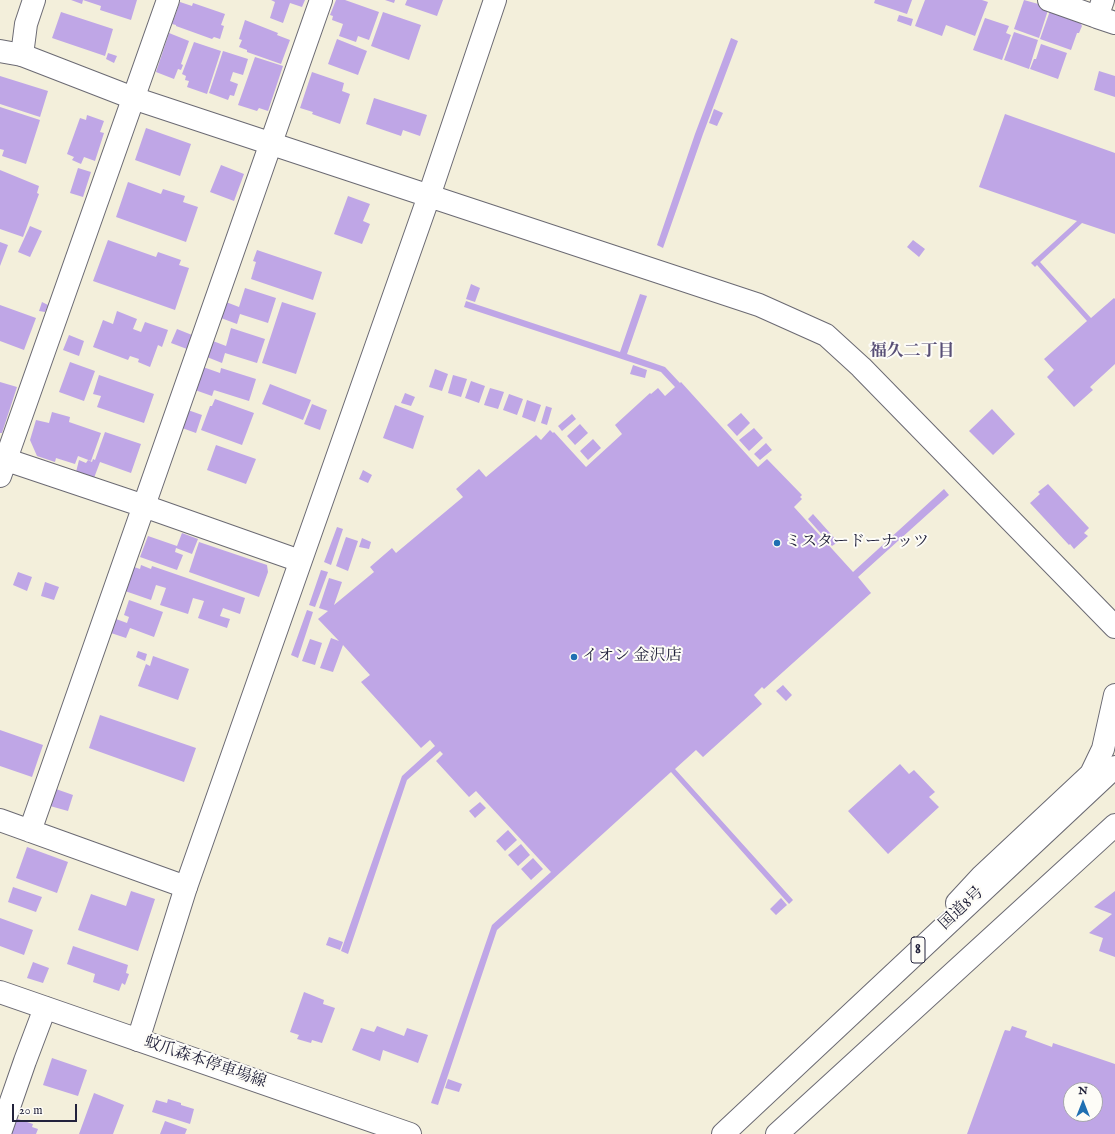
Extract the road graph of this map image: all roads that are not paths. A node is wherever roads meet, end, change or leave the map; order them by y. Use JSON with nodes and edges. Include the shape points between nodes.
{"nodes":[{"id":1,"x":34,"y":0,"type":"edge"},
{"id":2,"x":168,"y":0,"type":"edge"},
{"id":3,"x":321,"y":0,"type":"edge"},
{"id":4,"x":495,"y":0,"type":"edge"},
{"id":5,"x":1049,"y":0,"type":"edge"},
{"id":6,"x":1105,"y":13,"type":"edge"},
{"id":7,"x":10,"y":53,"type":"edge"},
{"id":8,"x":133,"y":98,"type":"junction"},
{"id":9,"x":271,"y":144,"type":"junction"},
{"id":10,"x":429,"y":196,"type":"junction"},
{"id":11,"x":3,"y":468,"type":"edge"},
{"id":12,"x":144,"y":506,"type":"junction"},
{"id":13,"x":300,"y":561,"type":"junction"},
{"id":14,"x":1113,"y":625,"type":"edge"},
{"id":15,"x":1115,"y":645,"type":"edge"},
{"id":16,"x":1115,"y":695,"type":"edge"},
{"id":17,"x":1115,"y":767,"type":"edge"},
{"id":18,"x":0,"y":820,"type":"edge"},
{"id":19,"x":1115,"y":824,"type":"edge"},
{"id":20,"x":30,"y":831,"type":"junction"},
{"id":21,"x":186,"y":887,"type":"junction"},
{"id":22,"x":896,"y":971,"type":"junction"},
{"id":23,"x":0,"y":992,"type":"edge"},
{"id":24,"x":46,"y":1008,"type":"junction"},
{"id":25,"x":138,"y":1040,"type":"junction"},
{"id":26,"x":0,"y":1133,"type":"edge"},
{"id":27,"x":410,"y":1134,"type":"edge"},
{"id":28,"x":723,"y":1134,"type":"edge"},
{"id":29,"x":777,"y":1134,"type":"edge"}],
"edges":[{"from":1,"to":7,"type":"main road","via":[[26,24]]},
{"from":2,"to":8,"type":"main road"},
{"from":3,"to":9,"type":"main road"},
{"from":4,"to":10,"type":"main road"},
{"from":5,"to":6,"type":"main road"},
{"from":7,"to":8,"type":"main road"},
{"from":8,"to":9,"type":"main road"},
{"from":8,"to":11,"type":"main road"},
{"from":9,"to":10,"type":"main road"},
{"from":9,"to":12,"type":"main road"},
{"from":10,"to":13,"type":"main road"},
{"from":10,"to":14,"type":"main road","via":[[759,304],[826,335],[861,367]]},
{"from":11,"to":12,"type":"main road"},
{"from":12,"to":13,"type":"main road"},
{"from":12,"to":20,"type":"main road"},
{"from":13,"to":21,"type":"main road"},
{"from":14,"to":15,"type":"main road"},
{"from":16,"to":22,"type":"main road","via":[[1103,749],[1091,774],[982,876]]},
{"from":17,"to":22,"type":"main road","name":"国道8号","number":"8"},
{"from":18,"to":20,"type":"main road"},
{"from":19,"to":29,"type":"main road"},
{"from":20,"to":21,"type":"main road"},
{"from":21,"to":25,"type":"main road"},
{"from":22,"to":28,"type":"main road","name":"国道8号","number":"8"},
{"from":23,"to":24,"type":"main road","name":"蚊爪森本停車場線"},
{"from":24,"to":25,"type":"main road","name":"蚊爪森本停車場線"},
{"from":24,"to":26,"type":"main road"},
{"from":25,"to":27,"type":"main road","name":"蚊爪森本停車場線"}]}
